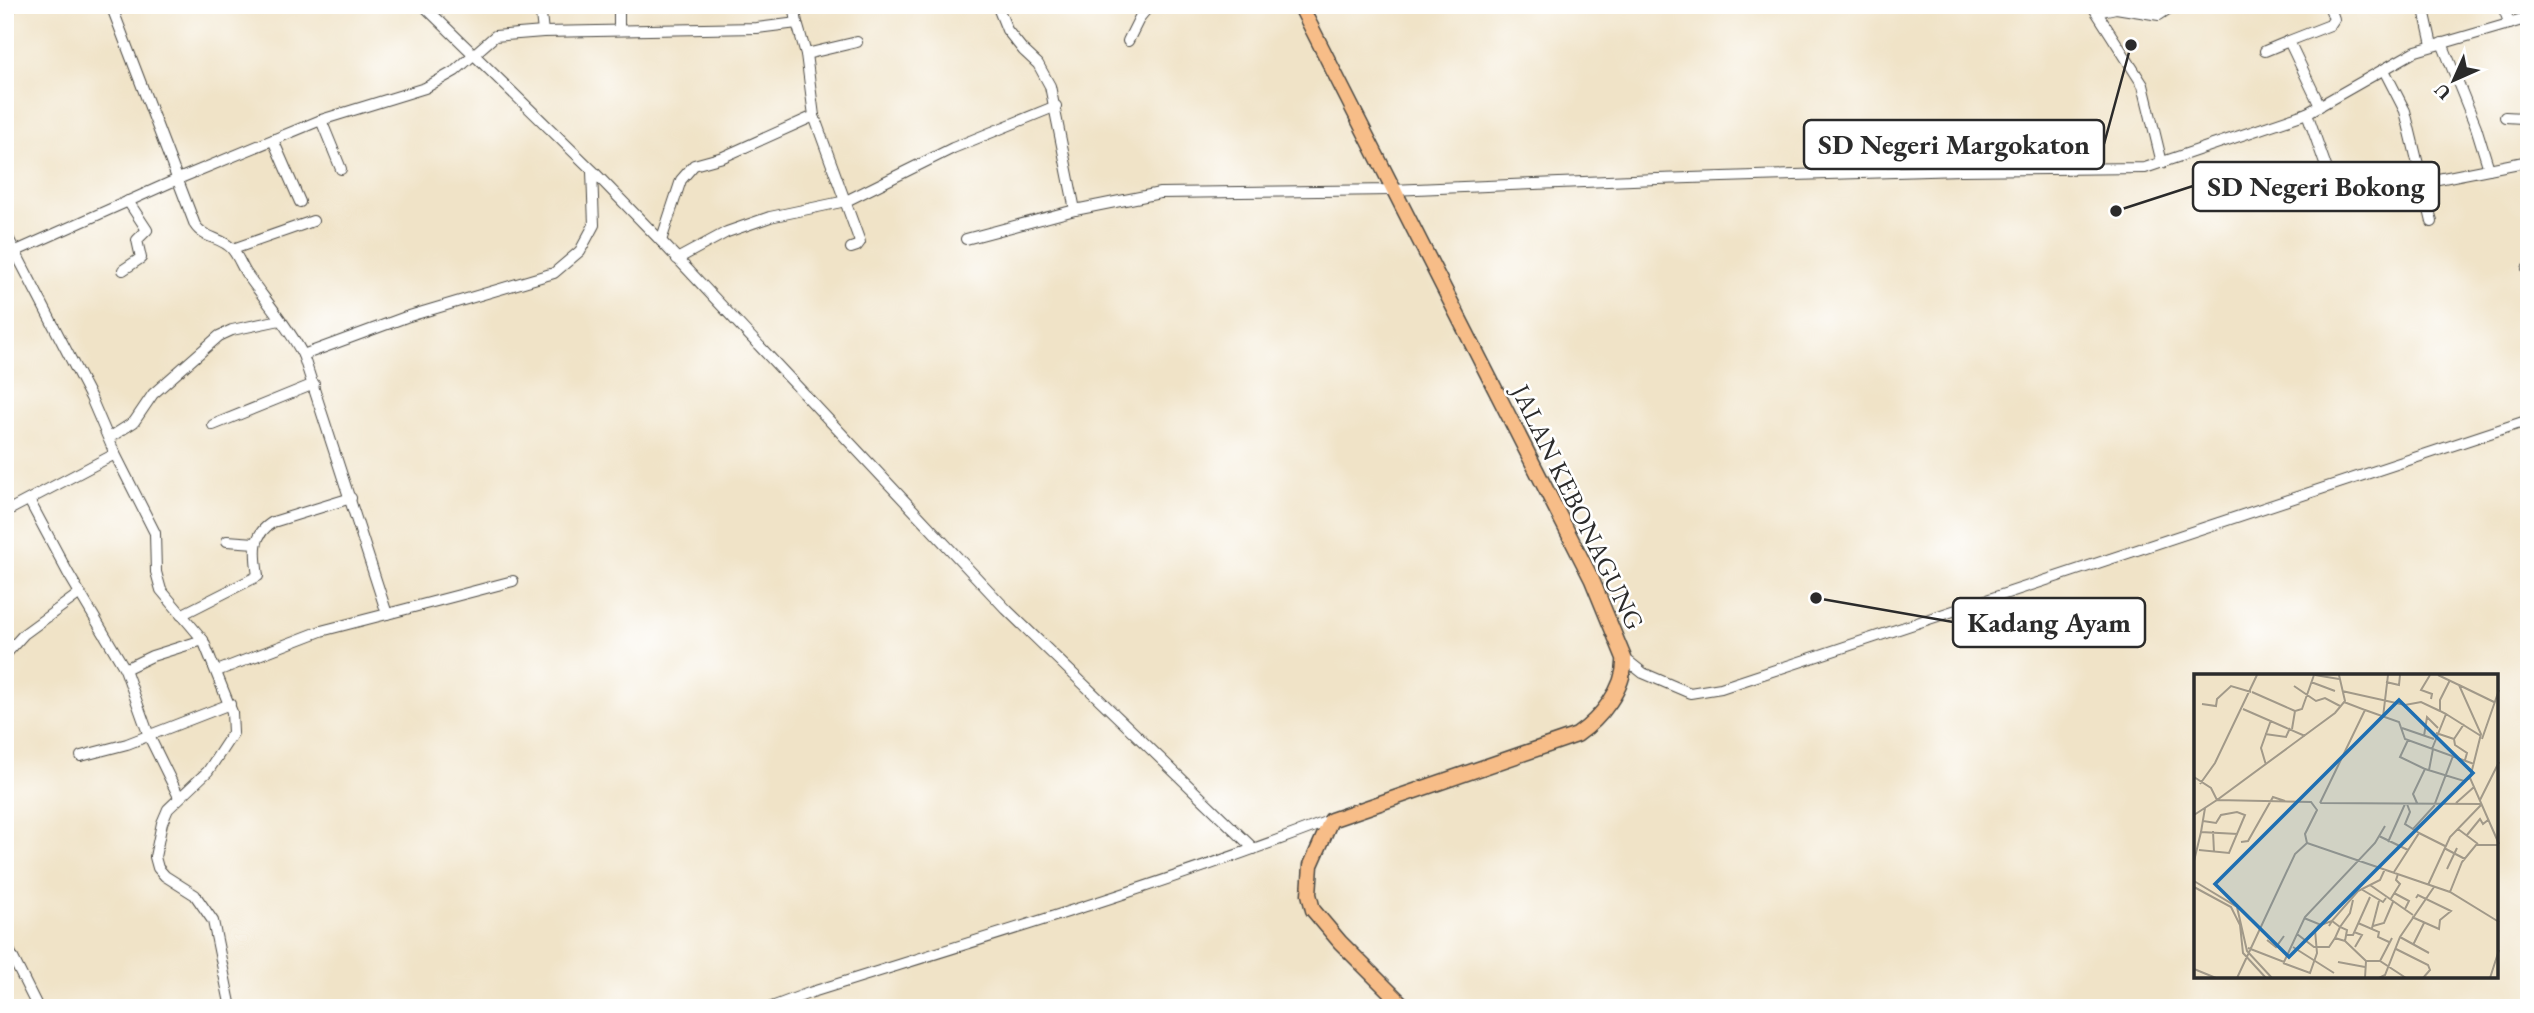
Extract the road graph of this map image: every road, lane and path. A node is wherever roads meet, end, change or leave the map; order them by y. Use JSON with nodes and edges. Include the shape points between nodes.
{"nodes":[{"id":1,"x":12,"y":5,"type":"edge"},
{"id":2,"x":111,"y":5,"type":"edge"},
{"id":3,"x":423,"y":5,"type":"edge"},
{"id":4,"x":540,"y":5,"type":"edge"},
{"id":5,"x":619,"y":5,"type":"edge"},
{"id":6,"x":794,"y":5,"type":"edge"},
{"id":7,"x":997,"y":5,"type":"edge"},
{"id":8,"x":1150,"y":5,"type":"edge"},
{"id":9,"x":1300,"y":5,"type":"edge"},
{"id":10,"x":2174,"y":5,"type":"edge"},
{"id":11,"x":2329,"y":5,"type":"edge"},
{"id":12,"x":2423,"y":5,"type":"edge"},
{"id":13,"x":2502,"y":5,"type":"edge"},
{"id":14,"x":5,"y":9,"type":"edge"},
{"id":15,"x":2094,"y":9,"type":"edge"},
{"id":16,"x":2529,"y":18,"type":"edge"},
{"id":17,"x":797,"y":23,"type":"junction"},
{"id":18,"x":2510,"y":24,"type":"junction"},
{"id":19,"x":619,"y":30,"type":"junction"},
{"id":20,"x":544,"y":32,"type":"junction"},
{"id":21,"x":1128,"y":41,"type":"dead end"},
{"id":22,"x":2289,"y":41,"type":"junction"},
{"id":23,"x":857,"y":42,"type":"dead end"},
{"id":24,"x":2437,"y":44,"type":"junction"},
{"id":25,"x":2265,"y":51,"type":"dead end"},
{"id":26,"x":806,"y":54,"type":"junction"},
{"id":27,"x":473,"y":56,"type":"junction"},
{"id":28,"x":2385,"y":70,"type":"junction"},
{"id":29,"x":1056,"y":106,"type":"junction"},
{"id":30,"x":2320,"y":106,"type":"junction"},
{"id":31,"x":2307,"y":113,"type":"junction"},
{"id":32,"x":814,"y":116,"type":"junction"},
{"id":33,"x":2505,"y":117,"type":"dead end"},
{"id":34,"x":321,"y":120,"type":"junction"},
{"id":35,"x":2529,"y":124,"type":"edge"},
{"id":36,"x":273,"y":139,"type":"junction"},
{"id":37,"x":2529,"y":161,"type":"edge"},
{"id":38,"x":2162,"y":163,"type":"junction"},
{"id":39,"x":341,"y":169,"type":"dead end"},
{"id":40,"x":2489,"y":169,"type":"junction"},
{"id":41,"x":592,"y":170,"type":"junction"},
{"id":42,"x":2330,"y":178,"type":"dead end"},
{"id":43,"x":178,"y":180,"type":"junction"},
{"id":44,"x":2423,"y":183,"type":"junction"},
{"id":45,"x":1392,"y":190,"type":"junction"},
{"id":46,"x":128,"y":201,"type":"junction"},
{"id":47,"x":846,"y":201,"type":"junction"},
{"id":48,"x":300,"y":202,"type":"dead end"},
{"id":49,"x":1075,"y":210,"type":"junction"},
{"id":50,"x":313,"y":221,"type":"dead end"},
{"id":51,"x":2432,"y":222,"type":"dead end"},
{"id":52,"x":5,"y":232,"type":"edge"},
{"id":53,"x":966,"y":239,"type":"dead end"},
{"id":54,"x":661,"y":241,"type":"junction"},
{"id":55,"x":851,"y":248,"type":"dead end"},
{"id":56,"x":233,"y":249,"type":"junction"},
{"id":57,"x":14,"y":252,"type":"junction"},
{"id":58,"x":677,"y":259,"type":"junction"},
{"id":59,"x":124,"y":270,"type":"dead end"},
{"id":60,"x":280,"y":320,"type":"junction"},
{"id":61,"x":303,"y":355,"type":"junction"},
{"id":62,"x":314,"y":384,"type":"junction"},
{"id":63,"x":2529,"y":420,"type":"edge"},
{"id":64,"x":213,"y":425,"type":"dead end"},
{"id":65,"x":109,"y":438,"type":"junction"},
{"id":66,"x":115,"y":454,"type":"junction"},
{"id":67,"x":351,"y":498,"type":"junction"},
{"id":68,"x":29,"y":500,"type":"junction"},
{"id":69,"x":5,"y":512,"type":"edge"},
{"id":70,"x":226,"y":541,"type":"dead end"},
{"id":71,"x":255,"y":543,"type":"junction"},
{"id":72,"x":513,"y":581,"type":"dead end"},
{"id":73,"x":80,"y":593,"type":"junction"},
{"id":74,"x":387,"y":614,"type":"junction"},
{"id":75,"x":181,"y":615,"type":"junction"},
{"id":76,"x":203,"y":640,"type":"junction"},
{"id":77,"x":5,"y":655,"type":"edge"},
{"id":78,"x":1624,"y":658,"type":"junction"},
{"id":79,"x":125,"y":669,"type":"junction"},
{"id":80,"x":217,"y":671,"type":"junction"},
{"id":81,"x":230,"y":704,"type":"junction"},
{"id":82,"x":149,"y":736,"type":"junction"},
{"id":83,"x":81,"y":756,"type":"dead end"},
{"id":84,"x":179,"y":797,"type":"junction"},
{"id":85,"x":1331,"y":820,"type":"junction"},
{"id":86,"x":1254,"y":849,"type":"junction"},
{"id":87,"x":5,"y":942,"type":"edge"},
{"id":88,"x":38,"y":1008,"type":"edge"},
{"id":89,"x":230,"y":1008,"type":"edge"},
{"id":90,"x":769,"y":1008,"type":"edge"},
{"id":91,"x":1406,"y":1008,"type":"edge"}],
"edges":[{"from":1,"to":14,"type":"main road"},
{"from":2,"to":43,"type":"street"},
{"from":3,"to":27,"type":"street"},
{"from":4,"to":20,"type":"street"},
{"from":5,"to":19,"type":"street"},
{"from":6,"to":17,"type":"street"},
{"from":7,"to":29,"type":"street","via":[[1007,30],[1038,64]]},
{"from":8,"to":21,"type":"street"},
{"from":9,"to":45,"type":"main road","name":"JALAN KEBONAGUNG"},
{"from":10,"to":15,"type":"street","via":[[2159,15]]},
{"from":11,"to":22,"type":"street","via":[[2330,25]]},
{"from":12,"to":24,"type":"street"},
{"from":13,"to":18,"type":"street"},
{"from":15,"to":38,"type":"street","via":[[2143,85]]},
{"from":16,"to":18,"type":"street"},
{"from":17,"to":19,"type":"street"},
{"from":17,"to":26,"type":"street"},
{"from":18,"to":24,"type":"street"},
{"from":19,"to":20,"type":"street"},
{"from":20,"to":27,"type":"street","via":[[495,36]]},
{"from":22,"to":25,"type":"street"},
{"from":22,"to":30,"type":"street"},
{"from":23,"to":26,"type":"street"},
{"from":24,"to":28,"type":"street"},
{"from":24,"to":40,"type":"street","via":[[2476,127]]},
{"from":26,"to":32,"type":"street"},
{"from":27,"to":34,"type":"street","via":[[425,88]]},
{"from":27,"to":41,"type":"street"},
{"from":28,"to":30,"type":"street"},
{"from":28,"to":44,"type":"street","via":[[2405,111]]},
{"from":29,"to":47,"type":"street","via":[[953,148]]},
{"from":29,"to":49,"type":"street"},
{"from":30,"to":31,"type":"street"},
{"from":31,"to":38,"type":"street"},
{"from":31,"to":42,"type":"street"},
{"from":32,"to":47,"type":"street"},
{"from":32,"to":54,"type":"street","via":[[723,157],[694,165],[681,180]]},
{"from":33,"to":35,"type":"street","via":[[2523,118]]},
{"from":34,"to":36,"type":"street"},
{"from":34,"to":39,"type":"street"},
{"from":36,"to":43,"type":"street"},
{"from":36,"to":48,"type":"street"},
{"from":37,"to":40,"type":"street"},
{"from":38,"to":45,"type":"street","via":[[2146,168]]},
{"from":40,"to":44,"type":"street"},
{"from":41,"to":54,"type":"street"},
{"from":41,"to":61,"type":"street","via":[[594,225],[580,251],[554,273],[406,317]]},
{"from":43,"to":46,"type":"street"},
{"from":43,"to":56,"type":"street","via":[[199,230]]},
{"from":44,"to":51,"type":"street"},
{"from":45,"to":49,"type":"street","via":[[1160,193]]},
{"from":45,"to":78,"type":"main road","name":"JALAN KEBONAGUNG","via":[[1592,580]]},
{"from":46,"to":57,"type":"street"},
{"from":46,"to":59,"type":"street","via":[[147,230],[137,240],[141,258]]},
{"from":47,"to":55,"type":"street","via":[[860,242]]},
{"from":47,"to":58,"type":"street","via":[[770,217],[727,232]]},
{"from":49,"to":53,"type":"street"},
{"from":50,"to":56,"type":"street"},
{"from":52,"to":57,"type":"street"},
{"from":54,"to":58,"type":"street"},
{"from":56,"to":60,"type":"street"},
{"from":57,"to":65,"type":"street"},
{"from":58,"to":86,"type":"street","via":[[1006,609]]},
{"from":60,"to":61,"type":"street"},
{"from":60,"to":65,"type":"street","via":[[219,336],[153,394],[134,422]]},
{"from":61,"to":62,"type":"street"},
{"from":62,"to":64,"type":"street"},
{"from":62,"to":67,"type":"street"},
{"from":63,"to":78,"type":"street","via":[[1721,688],[1690,694],[1643,673]]},
{"from":65,"to":66,"type":"street"},
{"from":66,"to":68,"type":"street"},
{"from":66,"to":75,"type":"street","via":[[157,538],[158,582]]},
{"from":67,"to":71,"type":"street","via":[[273,522]]},
{"from":67,"to":74,"type":"street"},
{"from":68,"to":69,"type":"street"},
{"from":68,"to":73,"type":"street"},
{"from":70,"to":71,"type":"street"},
{"from":71,"to":75,"type":"street","via":[[260,581]]},
{"from":72,"to":74,"type":"street"},
{"from":73,"to":77,"type":"street","via":[[31,628]]},
{"from":73,"to":79,"type":"street"},
{"from":74,"to":80,"type":"street","via":[[321,631]]},
{"from":75,"to":76,"type":"street"},
{"from":76,"to":79,"type":"street"},
{"from":76,"to":80,"type":"street"},
{"from":78,"to":85,"type":"main road","name":"JALAN KEBONAGUNG","via":[[1616,693],[1593,723],[1577,735]]},
{"from":79,"to":82,"type":"street"},
{"from":80,"to":81,"type":"street"},
{"from":81,"to":82,"type":"street"},
{"from":81,"to":84,"type":"street","via":[[233,733],[208,771]]},
{"from":82,"to":83,"type":"street"},
{"from":82,"to":84,"type":"street"},
{"from":84,"to":89,"type":"street","via":[[162,823],[155,857],[164,876],[195,895],[214,921]]},
{"from":85,"to":86,"type":"street"},
{"from":85,"to":91,"type":"main road","via":[[1311,864],[1313,910]]},
{"from":86,"to":90,"type":"street"},
{"from":87,"to":88,"type":"street"}]}
